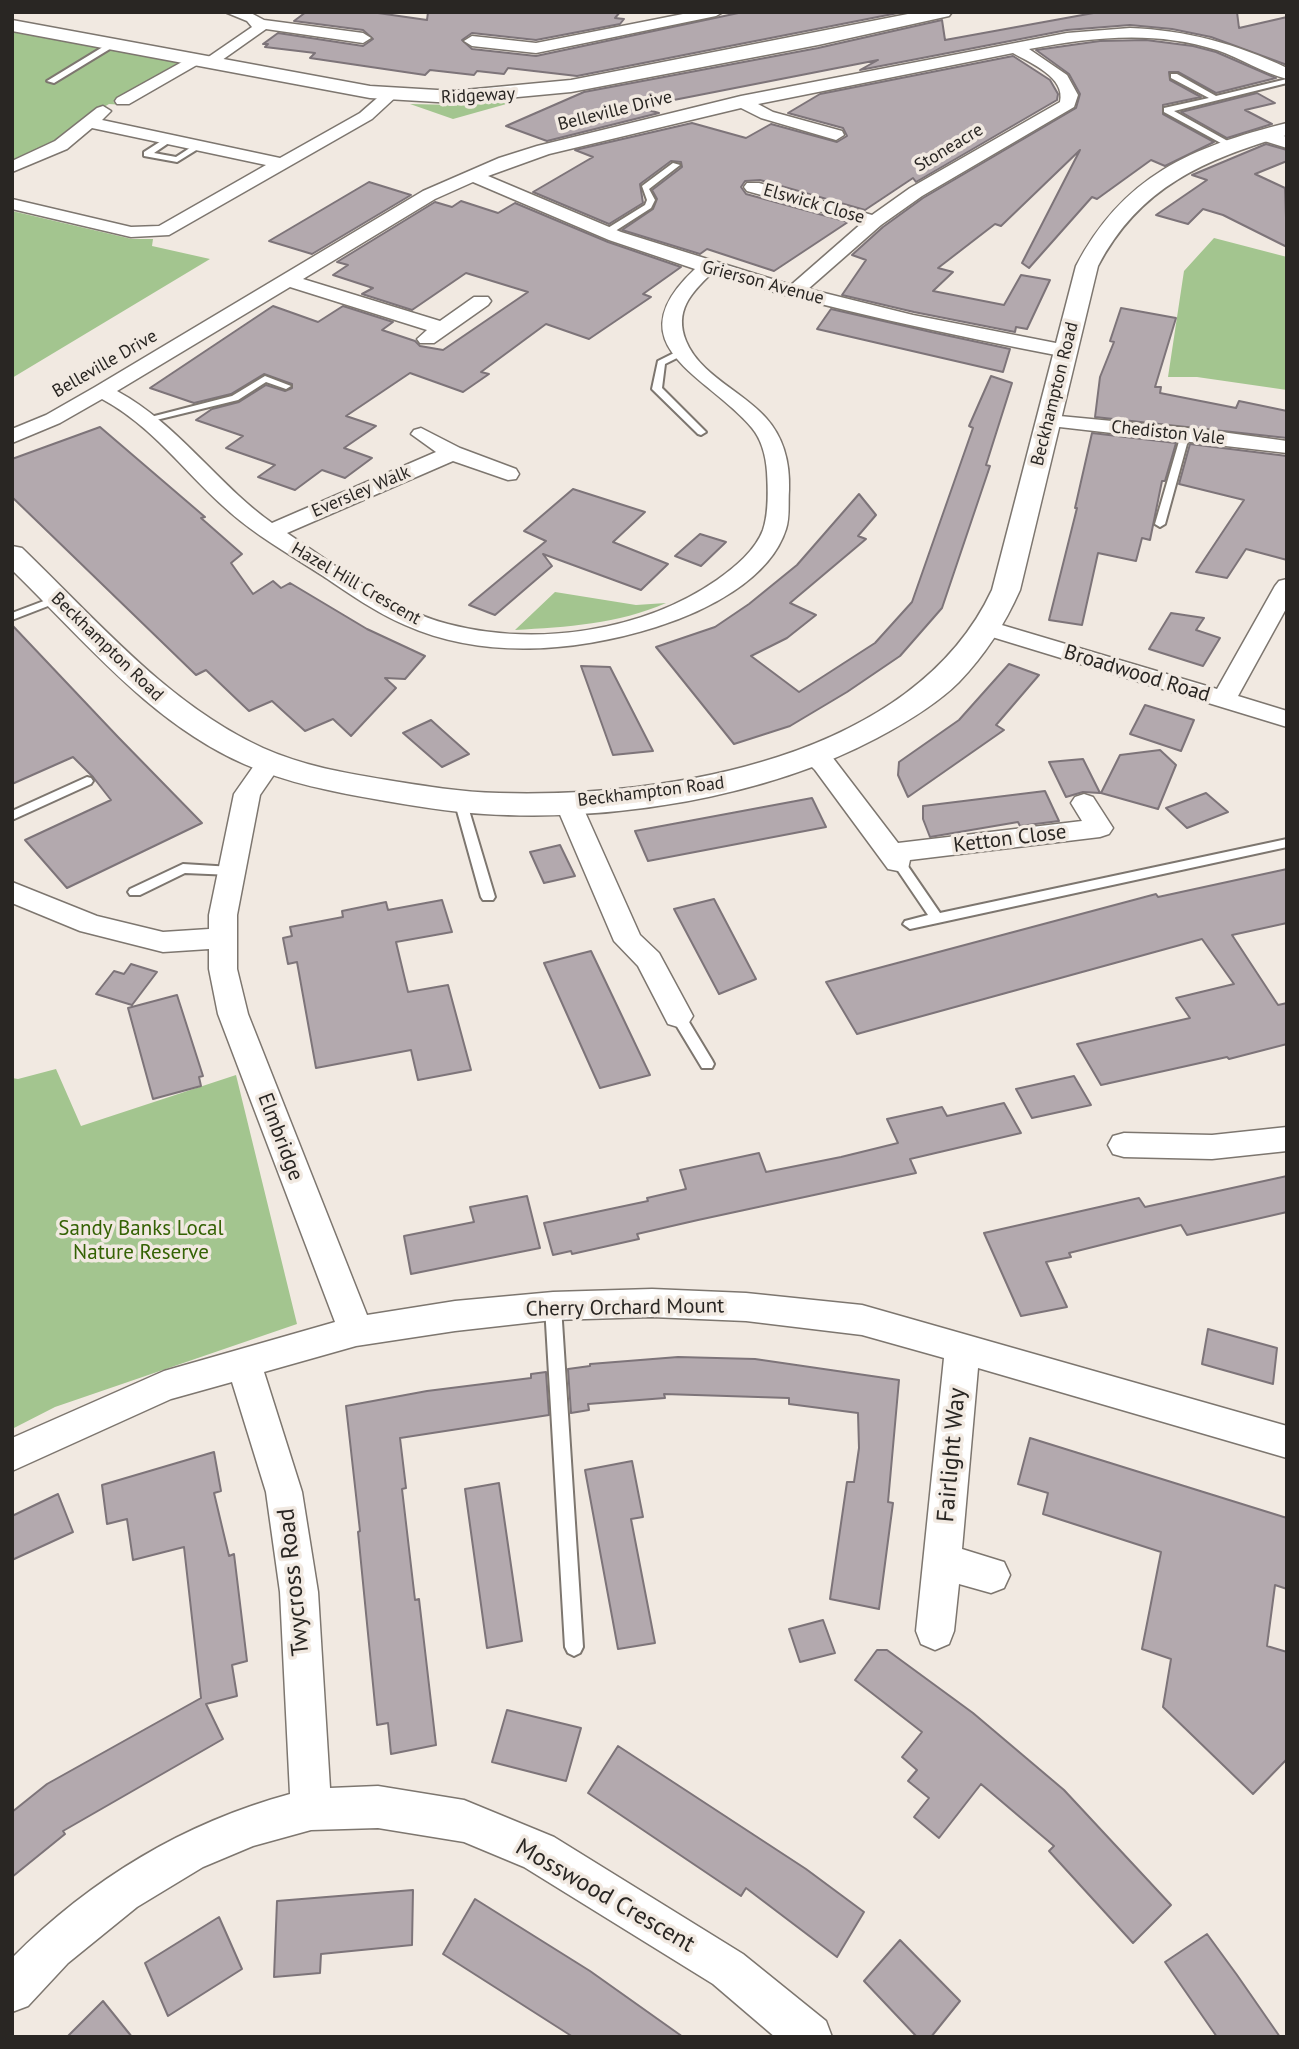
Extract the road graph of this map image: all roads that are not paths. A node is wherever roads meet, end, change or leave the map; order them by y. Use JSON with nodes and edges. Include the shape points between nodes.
{"nodes":[{"id":1,"x":232,"y":12,"type":"edge"},
{"id":2,"x":716,"y":12,"type":"edge"},
{"id":3,"x":943,"y":12,"type":"edge"},
{"id":4,"x":260,"y":24,"type":"junction"},
{"id":5,"x":12,"y":25,"type":"edge"},
{"id":6,"x":363,"y":38,"type":"dead end"},
{"id":7,"x":485,"y":43,"type":"dead end"},
{"id":8,"x":114,"y":44,"type":"junction"},
{"id":9,"x":1016,"y":48,"type":"junction"},
{"id":10,"x":203,"y":61,"type":"junction"},
{"id":11,"x":1287,"y":74,"type":"edge"},
{"id":12,"x":1174,"y":76,"type":"dead end"},
{"id":13,"x":51,"y":81,"type":"dead end"},
{"id":14,"x":1287,"y":81,"type":"edge"},
{"id":15,"x":390,"y":95,"type":"junction"},
{"id":16,"x":1213,"y":97,"type":"junction"},
{"id":17,"x":741,"y":102,"type":"junction"},
{"id":18,"x":91,"y":123,"type":"junction"},
{"id":19,"x":836,"y":135,"type":"dead end"},
{"id":20,"x":1279,"y":136,"type":"edge"},
{"id":21,"x":172,"y":138,"type":"junction"},
{"id":22,"x":202,"y":144,"type":"junction"},
{"id":23,"x":1230,"y":146,"type":"junction"},
{"id":24,"x":284,"y":164,"type":"junction"},
{"id":25,"x":676,"y":165,"type":"dead end"},
{"id":26,"x":12,"y":167,"type":"edge"},
{"id":27,"x":472,"y":175,"type":"junction"},
{"id":28,"x":753,"y":187,"type":"dead end"},
{"id":29,"x":12,"y":204,"type":"edge"},
{"id":30,"x":875,"y":222,"type":"junction"},
{"id":31,"x":606,"y":233,"type":"junction"},
{"id":32,"x":707,"y":268,"type":"junction"},
{"id":33,"x":288,"y":280,"type":"junction"},
{"id":34,"x":794,"y":292,"type":"junction"},
{"id":35,"x":481,"y":301,"type":"dead end"},
{"id":36,"x":1066,"y":351,"type":"junction"},
{"id":37,"x":682,"y":352,"type":"junction"},
{"id":38,"x":286,"y":386,"type":"dead end"},
{"id":39,"x":102,"y":391,"type":"junction"},
{"id":40,"x":148,"y":419,"type":"junction"},
{"id":41,"x":1049,"y":421,"type":"junction"},
{"id":42,"x":701,"y":432,"type":"dead end"},
{"id":43,"x":1185,"y":433,"type":"junction"},
{"id":44,"x":421,"y":434,"type":"dead end"},
{"id":45,"x":12,"y":437,"type":"edge"},
{"id":46,"x":1287,"y":447,"type":"edge"},
{"id":47,"x":452,"y":453,"type":"junction"},
{"id":48,"x":508,"y":474,"type":"dead end"},
{"id":49,"x":1160,"y":524,"type":"dead end"},
{"id":50,"x":271,"y":533,"type":"junction"},
{"id":51,"x":12,"y":554,"type":"edge"},
{"id":52,"x":1284,"y":596,"type":"edge"},
{"id":53,"x":57,"y":599,"type":"junction"},
{"id":54,"x":12,"y":617,"type":"edge"},
{"id":55,"x":987,"y":628,"type":"junction"},
{"id":56,"x":1223,"y":700,"type":"junction"},
{"id":57,"x":1287,"y":719,"type":"edge"},
{"id":58,"x":814,"y":755,"type":"junction"},
{"id":59,"x":269,"y":762,"type":"junction"},
{"id":60,"x":87,"y":781,"type":"dead end"},
{"id":61,"x":460,"y":800,"type":"junction"},
{"id":62,"x":568,"y":803,"type":"junction"},
{"id":63,"x":1084,"y":803,"type":"dead end"},
{"id":64,"x":12,"y":816,"type":"edge"},
{"id":65,"x":1287,"y":844,"type":"edge"},
{"id":66,"x":894,"y":858,"type":"junction"},
{"id":67,"x":232,"y":871,"type":"junction"},
{"id":68,"x":12,"y":892,"type":"edge"},
{"id":69,"x":135,"y":892,"type":"dead end"},
{"id":70,"x":488,"y":897,"type":"dead end"},
{"id":71,"x":937,"y":918,"type":"junction"},
{"id":72,"x":910,"y":924,"type":"dead end"},
{"id":73,"x":221,"y":938,"type":"junction"},
{"id":74,"x":678,"y":1016,"type":"joint"},
{"id":75,"x":707,"y":1064,"type":"dead end"},
{"id":76,"x":1287,"y":1139,"type":"edge"},
{"id":77,"x":1124,"y":1145,"type":"dead end"},
{"id":78,"x":553,"y":1306,"type":"junction"},
{"id":79,"x":356,"y":1331,"type":"junction"},
{"id":80,"x":962,"y":1349,"type":"junction"},
{"id":81,"x":243,"y":1362,"type":"junction"},
{"id":82,"x":1287,"y":1442,"type":"edge"},
{"id":83,"x":12,"y":1455,"type":"edge"},
{"id":84,"x":942,"y":1561,"type":"junction"},
{"id":85,"x":991,"y":1575,"type":"dead end"},
{"id":86,"x":935,"y":1631,"type":"dead end"},
{"id":87,"x":574,"y":1647,"type":"dead end"},
{"id":88,"x":311,"y":1808,"type":"junction"},
{"id":89,"x":12,"y":1990,"type":"edge"},
{"id":90,"x":810,"y":2037,"type":"edge"}],
"edges":[{"from":1,"to":4,"type":"street"},
{"from":2,"to":7,"type":"street","via":[[536,48]]},
{"from":3,"to":15,"type":"street","name":"Ridgeway","via":[[526,94],[468,99]]},
{"from":4,"to":6,"type":"street","via":[[339,39]]},
{"from":4,"to":10,"type":"street","via":[[254,34]]},
{"from":5,"to":8,"type":"street","name":"Ridgeway"},
{"from":8,"to":10,"type":"street","name":"Ridgeway"},
{"from":8,"to":13,"type":"lane"},
{"from":9,"to":11,"type":"street","name":"Belleville Drive","via":[[1110,33],[1151,33],[1231,48]]},
{"from":9,"to":17,"type":"street","name":"Belleville Drive"},
{"from":9,"to":30,"type":"street","name":"Stoneacre","via":[[1064,80],[1070,89],[1068,104],[949,172]]},
{"from":10,"to":15,"type":"street","name":"Ridgeway"},
{"from":10,"to":18,"type":"street","via":[[117,104]]},
{"from":12,"to":16,"type":"lane"},
{"from":14,"to":16,"type":"lane"},
{"from":15,"to":24,"type":"street","via":[[370,114]]},
{"from":16,"to":23,"type":"lane","via":[[1167,110]]},
{"from":17,"to":19,"type":"street","via":[[811,132]]},
{"from":17,"to":27,"type":"street","name":"Belleville Drive","via":[[543,150]]},
{"from":18,"to":21,"type":"street"},
{"from":18,"to":26,"type":"street","via":[[48,152]]},
{"from":20,"to":23,"type":"street","name":"Beckhampton Road"},
{"from":21,"to":22,"type":"street"},
{"from":21,"to":22,"type":"lane","via":[[147,154],[177,160]]},
{"from":22,"to":24,"type":"street"},
{"from":23,"to":36,"type":"street","name":"Beckhampton Road","via":[[1168,174],[1133,200],[1105,231],[1087,266]]},
{"from":24,"to":29,"type":"street","via":[[158,233],[131,232]]},
{"from":25,"to":31,"type":"lane","via":[[648,183],[648,206]]},
{"from":27,"to":31,"type":"street","name":"Grierson Avenue"},
{"from":27,"to":33,"type":"street","name":"Belleville Drive","via":[[429,195]]},
{"from":28,"to":30,"type":"street","name":"Elswick Close"},
{"from":30,"to":34,"type":"street","name":"Stoneacre"},
{"from":31,"to":32,"type":"street","name":"Grierson Avenue"},
{"from":32,"to":34,"type":"street","name":"Grierson Avenue"},
{"from":32,"to":37,"type":"street","via":[[684,289],[673,309],[673,330]]},
{"from":33,"to":35,"type":"street","via":[[434,334]]},
{"from":33,"to":39,"type":"street","name":"Belleville Drive"},
{"from":34,"to":36,"type":"street","name":"Grierson Avenue","via":[[888,316]]},
{"from":36,"to":41,"type":"street","name":"Beckhampton Road"},
{"from":37,"to":42,"type":"lane","via":[[661,363],[657,389]]},
{"from":37,"to":50,"type":"street","name":"Hazel Hill Crescent","via":[[760,425],[774,451],[778,465],[775,528],[768,543],[736,576],[694,604],[658,620],[604,634],[535,640],[444,631],[414,621],[362,592]]},
{"from":38,"to":40,"type":"lane","via":[[265,379],[235,398]]},
{"from":39,"to":40,"type":"street","name":"Hazel Hill Crescent"},
{"from":39,"to":45,"type":"street","name":"Belleville Drive"},
{"from":40,"to":50,"type":"street","name":"Hazel Hill Crescent","via":[[238,508]]},
{"from":41,"to":43,"type":"street","name":"Chediston Vale"},
{"from":41,"to":55,"type":"street","name":"Beckhampton Road","via":[[1006,590]]},
{"from":43,"to":46,"type":"street","name":"Chediston Vale"},
{"from":43,"to":49,"type":"lane"},
{"from":44,"to":47,"type":"street"},
{"from":47,"to":48,"type":"street"},
{"from":47,"to":50,"type":"street","name":"Eversley Walk"},
{"from":51,"to":53,"type":"street","name":"Beckhampton Road"},
{"from":52,"to":56,"type":"street"},
{"from":53,"to":54,"type":"lane"},
{"from":53,"to":59,"type":"street","name":"Beckhampton Road","via":[[173,708]]},
{"from":55,"to":56,"type":"street","name":"Broadwood Road"},
{"from":55,"to":58,"type":"street","name":"Beckhampton Road","via":[[962,660],[914,702]]},
{"from":56,"to":57,"type":"street","name":"Broadwood Road"},
{"from":58,"to":62,"type":"street","name":"Beckhampton Road","via":[[734,781],[685,791]]},
{"from":58,"to":66,"type":"street"},
{"from":59,"to":61,"type":"street","name":"Beckhampton Road","via":[[335,781]]},
{"from":59,"to":67,"type":"street","name":"Elmbridge","via":[[247,794]]},
{"from":60,"to":64,"type":"lane"},
{"from":61,"to":62,"type":"street","name":"Beckhampton Road"},
{"from":61,"to":70,"type":"lane"},
{"from":62,"to":74,"type":"street","via":[[628,941],[649,960]]},
{"from":63,"to":66,"type":"street","name":"Ketton Close","via":[[1100,828]]},
{"from":65,"to":71,"type":"lane"},
{"from":66,"to":71,"type":"lane"},
{"from":67,"to":69,"type":"lane","via":[[183,868]]},
{"from":67,"to":73,"type":"street","name":"Elmbridge"},
{"from":68,"to":73,"type":"street","via":[[90,924],[163,942]]},
{"from":71,"to":72,"type":"lane"},
{"from":73,"to":79,"type":"street","name":"Elmbridge","via":[[233,1014]]},
{"from":74,"to":75,"type":"lane"},
{"from":76,"to":77,"type":"street","via":[[1212,1147]]},
{"from":78,"to":79,"type":"street","name":"Cherry Orchard Mount"},
{"from":78,"to":80,"type":"street","name":"Cherry Orchard Mount","via":[[652,1303],[746,1307],[862,1320]]},
{"from":78,"to":87,"type":"lane"},
{"from":79,"to":81,"type":"street","name":"Cherry Orchard Mount"},
{"from":80,"to":82,"type":"street","name":"Cherry Orchard Mount"},
{"from":80,"to":84,"type":"street","name":"Fairlight Way"},
{"from":81,"to":83,"type":"street","name":"Cherry Orchard Mount","via":[[164,1386]]},
{"from":81,"to":88,"type":"street","name":"Twycross Road","via":[[286,1504],[299,1592]]},
{"from":84,"to":85,"type":"street"},
{"from":84,"to":86,"type":"street","name":"Fairlight Way"},
{"from":88,"to":89,"type":"street","name":"Mosswood Crescent","via":[[252,1825],[188,1852],[122,1892],[53,1948]]},
{"from":88,"to":90,"type":"street","name":"Mosswood Crescent","via":[[378,1807],[464,1821],[539,1852],[728,1969]]}]}
